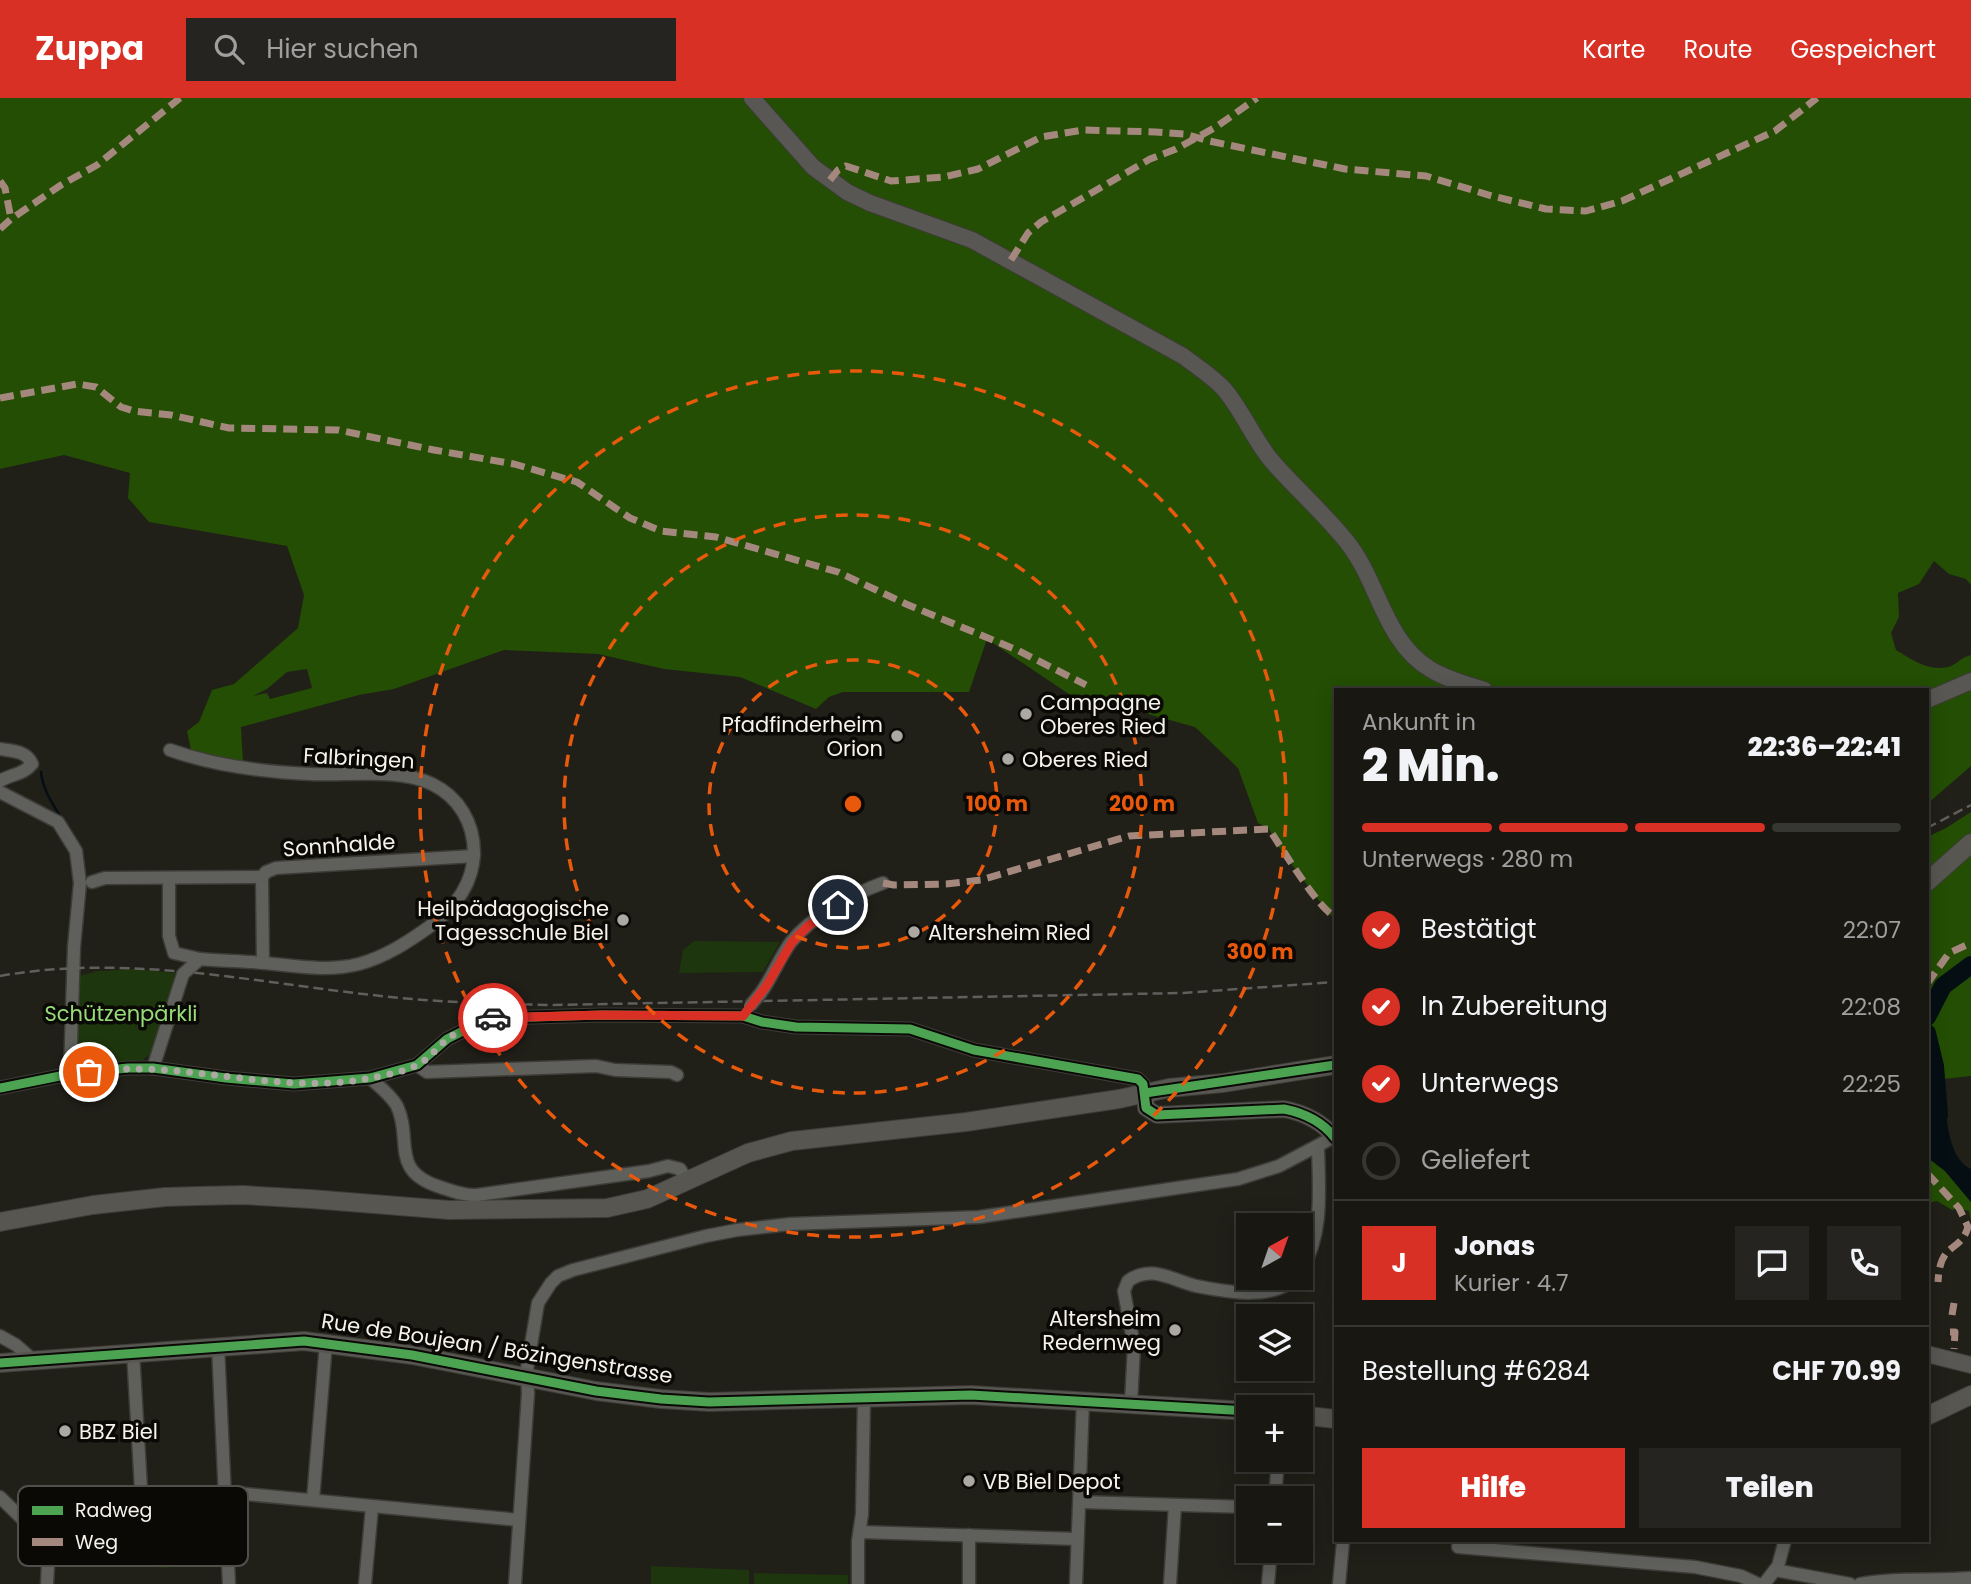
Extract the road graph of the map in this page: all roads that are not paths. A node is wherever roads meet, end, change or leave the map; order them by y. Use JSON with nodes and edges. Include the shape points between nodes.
{"nodes":[{"id":1,"x":752,"y":98,"type":"edge"},
{"id":2,"x":1971,"y":681,"type":"edge"},
{"id":3,"x":1478,"y":688,"type":"edge"},
{"id":4,"x":1929,"y":699,"type":"edge"},
{"id":5,"x":0,"y":749,"type":"edge"},
{"id":6,"x":170,"y":750,"type":"dead end"},
{"id":7,"x":0,"y":781,"type":"edge"},
{"id":8,"x":0,"y":792,"type":"edge"},
{"id":9,"x":1971,"y":843,"type":"edge"},
{"id":10,"x":474,"y":856,"type":"junction"},
{"id":11,"x":262,"y":877,"type":"junction"},
{"id":12,"x":169,"y":879,"type":"junction"},
{"id":13,"x":1929,"y":880,"type":"edge"},
{"id":14,"x":92,"y":882,"type":"dead end"},
{"id":15,"x":883,"y":883,"type":"dead end"},
{"id":16,"x":174,"y":953,"type":"junction"},
{"id":17,"x":200,"y":959,"type":"junction"},
{"id":18,"x":263,"y":963,"type":"junction"},
{"id":19,"x":183,"y":974,"type":"junction"},
{"id":20,"x":746,"y":1011,"type":"junction"},
{"id":21,"x":1334,"y":1065,"type":"edge"},
{"id":22,"x":417,"y":1066,"type":"junction"},
{"id":23,"x":153,"y":1068,"type":"junction"},
{"id":24,"x":70,"y":1074,"type":"junction"},
{"id":25,"x":677,"y":1075,"type":"dead end"},
{"id":26,"x":370,"y":1078,"type":"junction"},
{"id":27,"x":0,"y":1088,"type":"edge"},
{"id":28,"x":1145,"y":1093,"type":"junction"},
{"id":29,"x":1334,"y":1135,"type":"edge"},
{"id":30,"x":1318,"y":1146,"type":"junction"},
{"id":31,"x":687,"y":1181,"type":"junction"},
{"id":32,"x":0,"y":1222,"type":"edge"},
{"id":33,"x":1313,"y":1247,"type":"edge"},
{"id":34,"x":1268,"y":1290,"type":"edge"},
{"id":35,"x":0,"y":1336,"type":"edge"},
{"id":36,"x":326,"y":1343,"type":"junction"},
{"id":37,"x":218,"y":1346,"type":"junction"},
{"id":38,"x":133,"y":1352,"type":"junction"},
{"id":39,"x":1929,"y":1354,"type":"edge"},
{"id":40,"x":33,"y":1360,"type":"junction"},
{"id":41,"x":0,"y":1363,"type":"edge"},
{"id":42,"x":1971,"y":1365,"type":"edge"},
{"id":43,"x":528,"y":1377,"type":"junction"},
{"id":44,"x":1971,"y":1395,"type":"edge"},
{"id":45,"x":864,"y":1398,"type":"junction"},
{"id":46,"x":1083,"y":1400,"type":"junction"},
{"id":47,"x":1131,"y":1403,"type":"junction"},
{"id":48,"x":1236,"y":1410,"type":"edge"},
{"id":49,"x":1929,"y":1415,"type":"edge"},
{"id":50,"x":1313,"y":1416,"type":"edge"},
{"id":51,"x":1334,"y":1419,"type":"edge"},
{"id":52,"x":143,"y":1486,"type":"edge"},
{"id":53,"x":224,"y":1486,"type":"edge"},
{"id":54,"x":248,"y":1494,"type":"edge"},
{"id":55,"x":0,"y":1497,"type":"edge"},
{"id":56,"x":313,"y":1500,"type":"junction"},
{"id":57,"x":1080,"y":1502,"type":"junction"},
{"id":58,"x":1175,"y":1505,"type":"junction"},
{"id":59,"x":372,"y":1507,"type":"junction"},
{"id":60,"x":1236,"y":1507,"type":"edge"},
{"id":61,"x":18,"y":1514,"type":"edge"},
{"id":62,"x":519,"y":1520,"type":"junction"},
{"id":63,"x":860,"y":1532,"type":"junction"},
{"id":64,"x":969,"y":1535,"type":"junction"},
{"id":65,"x":1077,"y":1539,"type":"junction"},
{"id":66,"x":1343,"y":1542,"type":"dead end"},
{"id":67,"x":1784,"y":1542,"type":"edge"},
{"id":68,"x":1459,"y":1544,"type":"edge"},
{"id":69,"x":1270,"y":1563,"type":"edge"},
{"id":70,"x":48,"y":1566,"type":"edge"},
{"id":71,"x":228,"y":1566,"type":"edge"},
{"id":72,"x":1775,"y":1570,"type":"junction"},
{"id":73,"x":1970,"y":1578,"type":"edge"},
{"id":74,"x":47,"y":1584,"type":"edge"},
{"id":75,"x":229,"y":1584,"type":"edge"},
{"id":76,"x":365,"y":1584,"type":"edge"},
{"id":77,"x":515,"y":1584,"type":"edge"},
{"id":78,"x":858,"y":1584,"type":"edge"},
{"id":79,"x":968,"y":1584,"type":"edge"},
{"id":80,"x":1076,"y":1584,"type":"edge"},
{"id":81,"x":1170,"y":1584,"type":"edge"},
{"id":82,"x":1268,"y":1584,"type":"edge"},
{"id":83,"x":1339,"y":1584,"type":"edge"},
{"id":84,"x":1758,"y":1584,"type":"edge"},
{"id":85,"x":1764,"y":1584,"type":"edge"},
{"id":86,"x":1850,"y":1584,"type":"edge"},
{"id":87,"x":1860,"y":1584,"type":"edge"}],
"edges":[{"from":1,"to":3,"type":"street","via":[[813,167],[848,192],[972,240],[1202,370],[1224,389],[1269,457],[1347,541],[1404,647],[1427,668]]},
{"from":2,"to":4,"type":"street"},
{"from":5,"to":7,"type":"street","via":[[28,756],[32,764],[22,774]]},
{"from":6,"to":10,"type":"street","name":"Falbringen","via":[[276,772],[421,780],[444,791],[460,808],[472,833]]},
{"from":8,"to":24,"type":"street","via":[[58,822],[76,851],[80,883]]},
{"from":9,"to":13,"type":"main road"},
{"from":10,"to":11,"type":"street","name":"Sonnhalde","via":[[276,868]]},
{"from":10,"to":18,"type":"street","name":"Falbringen","via":[[458,901],[386,954],[334,968]]},
{"from":11,"to":12,"type":"street","name":"Sonnhalde"},
{"from":11,"to":18,"type":"street"},
{"from":12,"to":14,"type":"street","name":"Sonnhalde"},
{"from":12,"to":16,"type":"street","via":[[169,936]]},
{"from":15,"to":20,"type":"street","bridge":true,"via":[[858,893],[801,932]]},
{"from":16,"to":17,"type":"street"},
{"from":16,"to":19,"type":"street"},
{"from":17,"to":18,"type":"street","name":"Falbringen"},
{"from":17,"to":19,"type":"street"},
{"from":19,"to":23,"type":"street"},
{"from":20,"to":22,"type":"street","via":[[496,1018],[447,1039]]},
{"from":20,"to":28,"type":"street","via":[[762,1022],[796,1027],[921,1031],[974,1050],[1138,1079]]},
{"from":21,"to":28,"type":"main road"},
{"from":22,"to":25,"type":"street","via":[[427,1072],[596,1066]]},
{"from":22,"to":26,"type":"street"},
{"from":23,"to":24,"type":"street"},
{"from":23,"to":26,"type":"street","via":[[294,1084]]},
{"from":24,"to":27,"type":"street"},
{"from":26,"to":31,"type":"street","via":[[396,1103],[413,1172],[460,1194],[668,1166],[680,1169]]},
{"from":28,"to":29,"type":"street","via":[[1146,1108],[1157,1115],[1283,1110],[1308,1116]]},
{"from":28,"to":31,"type":"main road","via":[[966,1122],[792,1141],[748,1153]]},
{"from":29,"to":30,"type":"street"},
{"from":30,"to":33,"type":"street","via":[[1320,1220]]},
{"from":30,"to":43,"type":"street","via":[[1279,1166],[1238,1179],[979,1217],[737,1230],[573,1270],[558,1276],[542,1294]]},
{"from":31,"to":32,"type":"main road","via":[[647,1199],[592,1209],[449,1210],[312,1199],[165,1197]]},
{"from":34,"to":47,"type":"street","via":[[1256,1293],[1197,1286],[1158,1273],[1128,1281],[1124,1291],[1134,1360]]},
{"from":35,"to":40,"type":"street"},
{"from":36,"to":37,"type":"main road","name":"Rue de Boujean / Bözingenstrasse"},
{"from":36,"to":43,"type":"main road","name":"Rue de Boujean / Bözingenstrasse"},
{"from":36,"to":56,"type":"street"},
{"from":37,"to":38,"type":"main road","name":"Rue de Boujean / Bözingenstrasse"},
{"from":37,"to":53,"type":"street"},
{"from":38,"to":40,"type":"main road","name":"Rue de Boujean / Bözingenstrasse"},
{"from":38,"to":52,"type":"street"},
{"from":39,"to":42,"type":"street"},
{"from":40,"to":41,"type":"main road","name":"Rue de Boujean / Bözingenstrasse"},
{"from":43,"to":45,"type":"main road","name":"Rue de Boujean / Bözingenstrasse","via":[[674,1400]]},
{"from":43,"to":62,"type":"street"},
{"from":44,"to":49,"type":"main road"},
{"from":45,"to":46,"type":"main road","name":"Rue de Boujean / Bözingenstrasse","via":[[971,1395]]},
{"from":45,"to":63,"type":"street"},
{"from":46,"to":47,"type":"main road","name":"Rue de Boujean / Bözingenstrasse"},
{"from":46,"to":57,"type":"street"},
{"from":47,"to":48,"type":"main road","name":"Rue de Boujean / Bözingenstrasse"},
{"from":50,"to":51,"type":"main road"},
{"from":54,"to":56,"type":"street"},
{"from":55,"to":61,"type":"street"},
{"from":56,"to":59,"type":"street"},
{"from":57,"to":58,"type":"street"},
{"from":57,"to":65,"type":"street"},
{"from":58,"to":60,"type":"street"},
{"from":58,"to":81,"type":"street"},
{"from":59,"to":62,"type":"street"},
{"from":59,"to":76,"type":"street"},
{"from":62,"to":77,"type":"street"},
{"from":63,"to":64,"type":"street"},
{"from":63,"to":78,"type":"street"},
{"from":64,"to":65,"type":"street"},
{"from":64,"to":79,"type":"street"},
{"from":65,"to":80,"type":"street"},
{"from":66,"to":83,"type":"street"},
{"from":67,"to":72,"type":"street"},
{"from":68,"to":84,"type":"street","via":[[1695,1567]]},
{"from":69,"to":82,"type":"street"},
{"from":70,"to":74,"type":"street"},
{"from":71,"to":75,"type":"street"},
{"from":72,"to":85,"type":"street"},
{"from":72,"to":86,"type":"street"},
{"from":73,"to":87,"type":"street"}]}
